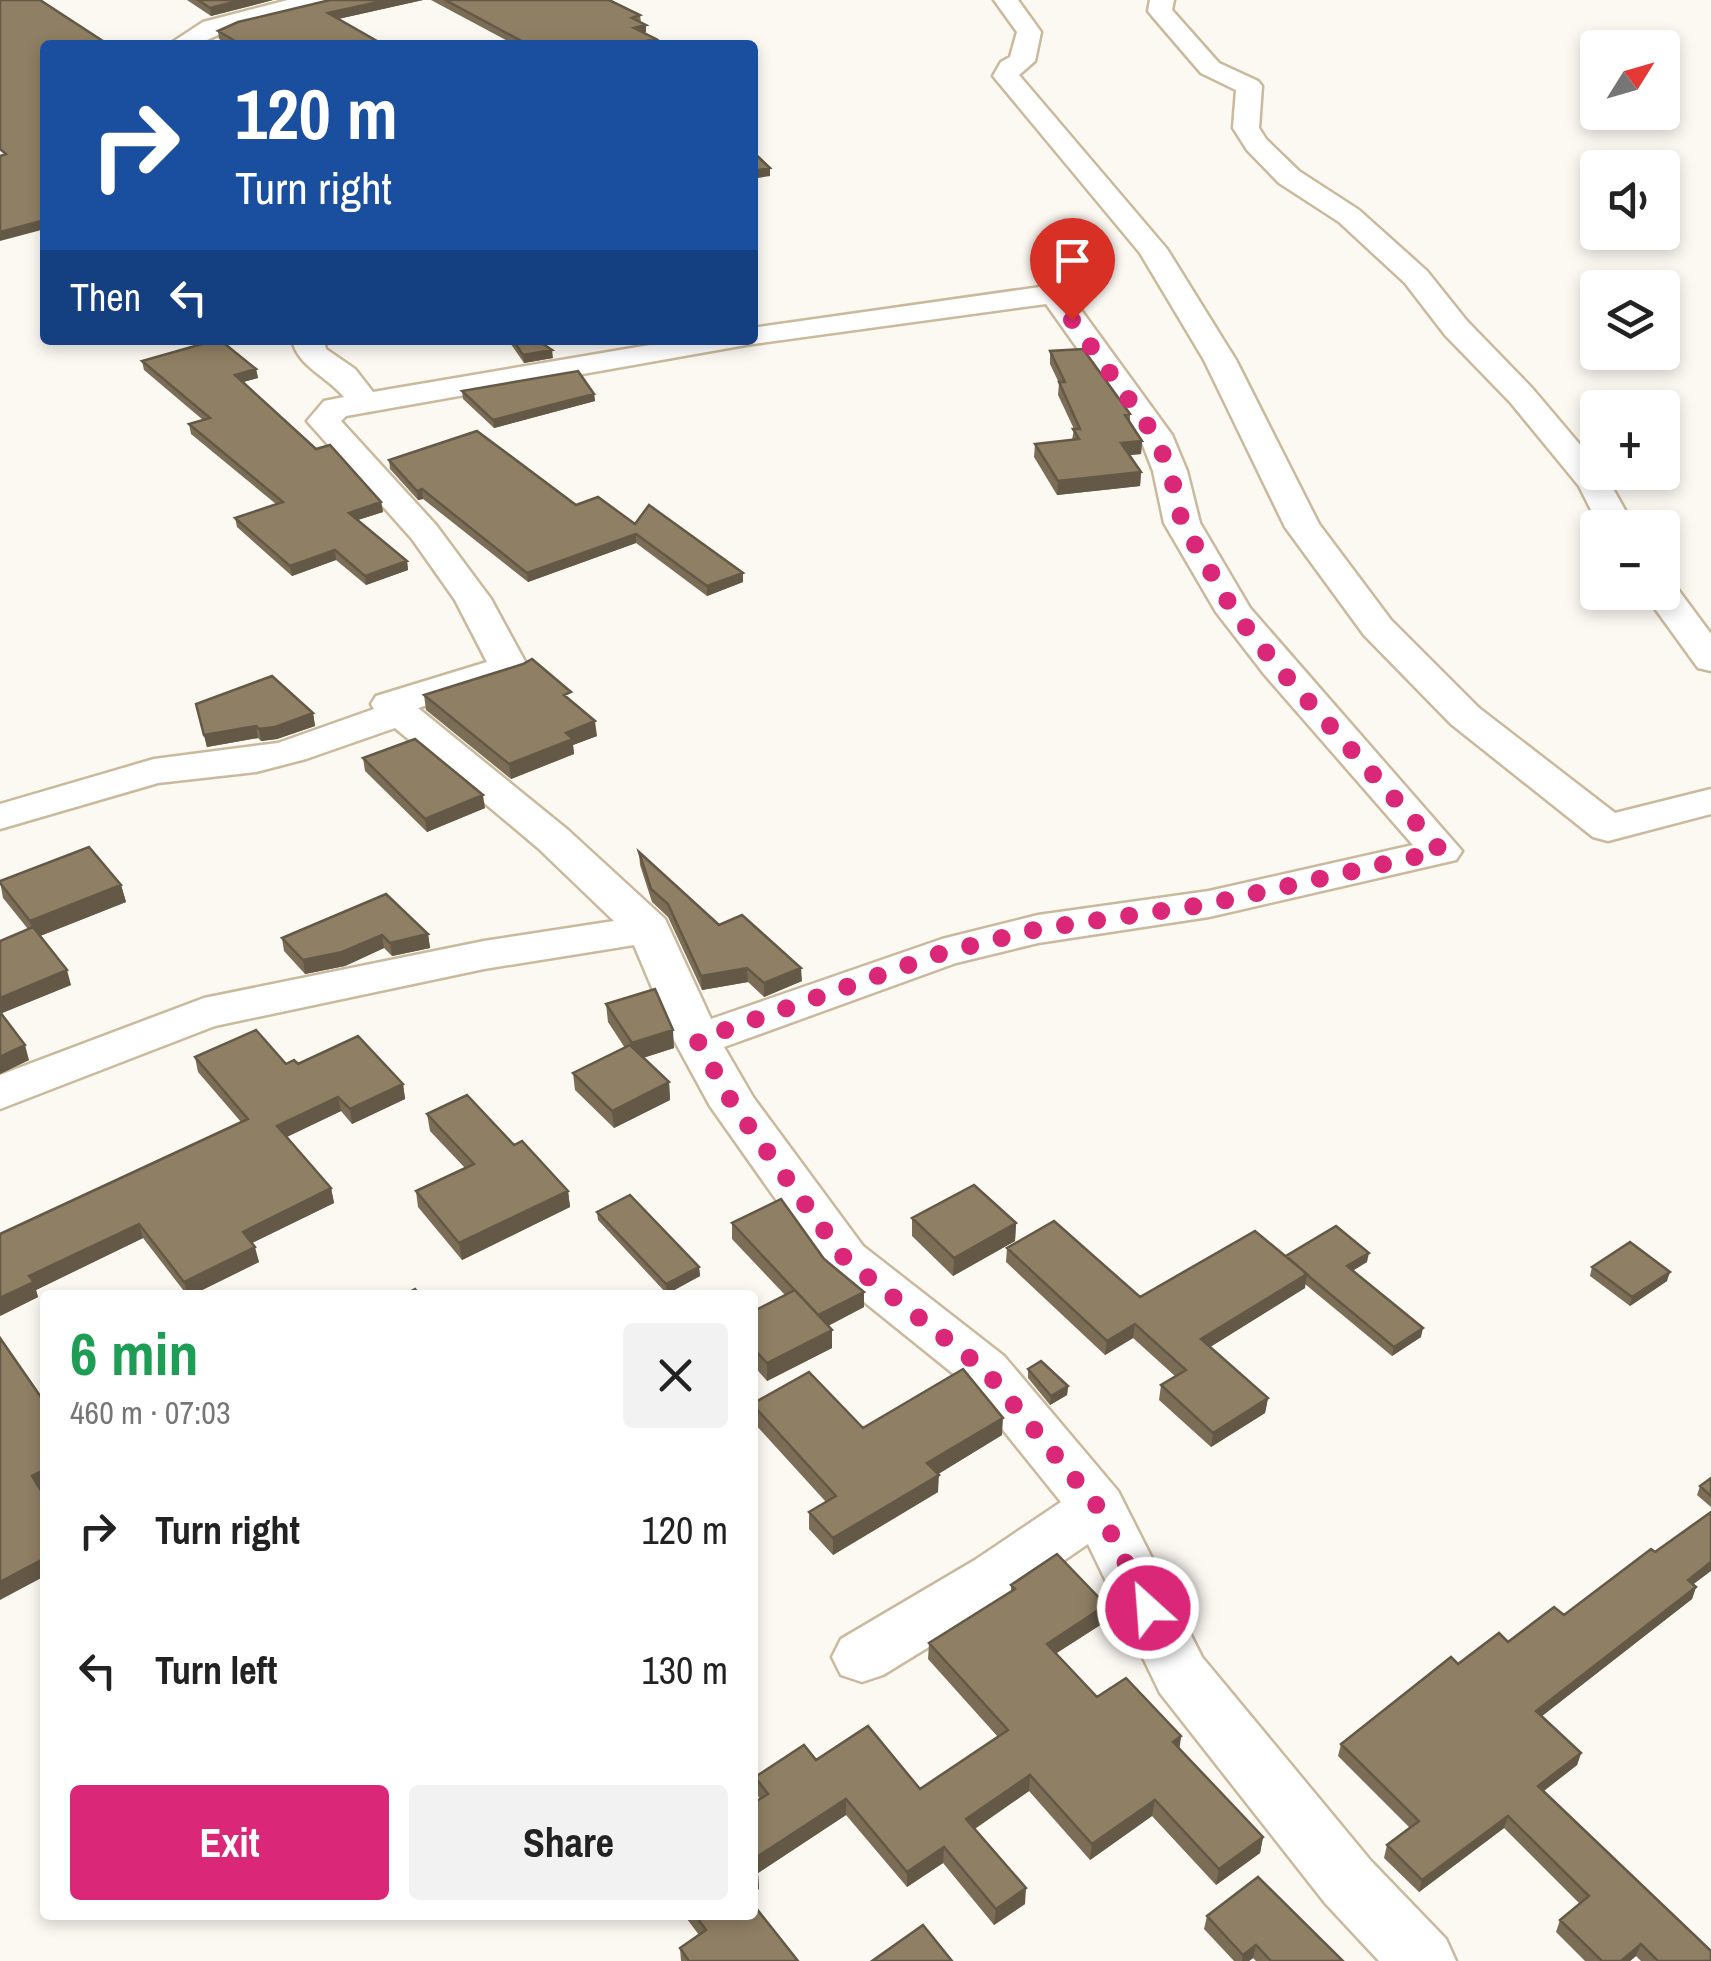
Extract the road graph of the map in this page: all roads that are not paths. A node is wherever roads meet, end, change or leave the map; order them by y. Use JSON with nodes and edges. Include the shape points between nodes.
{"nodes":[{"id":1,"x":322,"y":0,"type":"edge"},
{"id":2,"x":1006,"y":0,"type":"edge"},
{"id":3,"x":1162,"y":0,"type":"edge"},
{"id":4,"x":185,"y":40,"type":"edge"},
{"id":5,"x":758,"y":336,"type":"edge"},
{"id":6,"x":309,"y":345,"type":"edge"},
{"id":7,"x":707,"y":345,"type":"edge"},
{"id":8,"x":364,"y":403,"type":"junction"},
{"id":9,"x":1608,"y":510,"type":"edge"},
{"id":10,"x":1674,"y":610,"type":"edge"},
{"id":11,"x":1711,"y":660,"type":"edge"},
{"id":12,"x":402,"y":713,"type":"junction"},
{"id":13,"x":1711,"y":801,"type":"edge"},
{"id":14,"x":0,"y":816,"type":"edge"},
{"id":15,"x":648,"y":929,"type":"junction"},
{"id":16,"x":697,"y":1040,"type":"junction"},
{"id":17,"x":0,"y":1093,"type":"edge"},
{"id":18,"x":1098,"y":1507,"type":"junction"},
{"id":19,"x":862,"y":1657,"type":"dead end"},
{"id":20,"x":1423,"y":1961,"type":"edge"}],
"edges":[{"from":1,"to":4,"type":"street"},
{"from":2,"to":13,"type":"street","via":[[1028,32],[1022,61],[1006,76],[1152,249],[1220,360],[1303,528],[1378,627],[1465,716],[1608,828]]},
{"from":3,"to":9,"type":"street","via":[[1160,11],[1192,52],[1249,86],[1246,128],[1256,144],[1416,277],[1594,483]]},
{"from":5,"to":16,"type":"street","via":[[1054,294],[1155,436],[1182,522],[1234,612],[1441,851],[1209,904],[1038,929],[942,953]]},
{"from":6,"to":8,"type":"street"},
{"from":7,"to":8,"type":"street"},
{"from":8,"to":12,"type":"street","via":[[336,408],[323,421],[424,532],[510,667],[390,704]]},
{"from":10,"to":11,"type":"street"},
{"from":12,"to":14,"type":"street","via":[[274,755],[154,771]]},
{"from":12,"to":15,"type":"street"},
{"from":15,"to":16,"type":"street"},
{"from":15,"to":17,"type":"street","via":[[484,954],[204,1013]]},
{"from":16,"to":18,"type":"street","via":[[734,1106],[845,1259],[985,1370]]},
{"from":18,"to":19,"type":"street"},
{"from":18,"to":20,"type":"street","via":[[1181,1675],[1348,1882]]}]}
